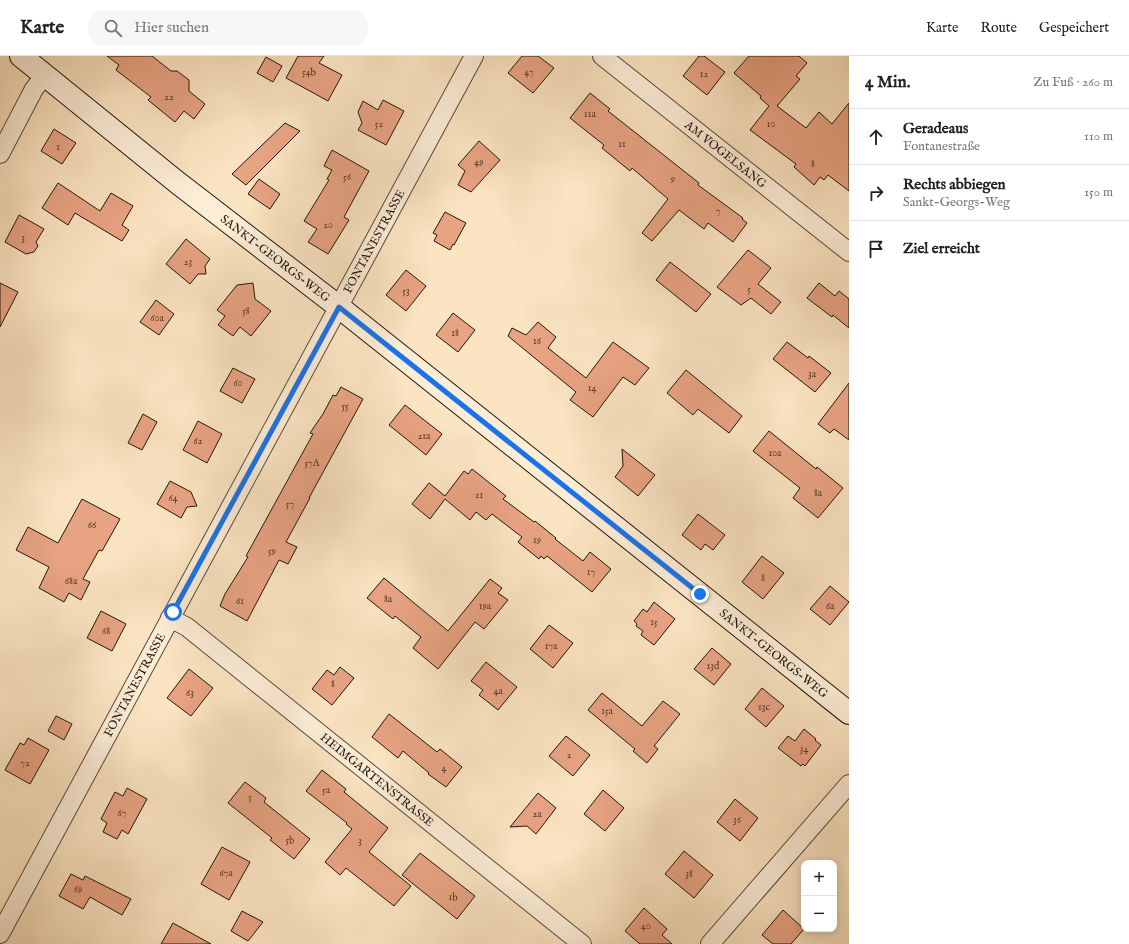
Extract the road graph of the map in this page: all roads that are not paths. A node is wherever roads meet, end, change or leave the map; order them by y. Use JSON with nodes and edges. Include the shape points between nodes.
{"nodes":[{"id":1,"x":21,"y":56,"type":"edge"},
{"id":2,"x":474,"y":56,"type":"edge"},
{"id":3,"x":602,"y":56,"type":"edge"},
{"id":4,"x":45,"y":75,"type":"junction"},
{"id":5,"x":0,"y":154,"type":"edge"},
{"id":6,"x":849,"y":252,"type":"edge"},
{"id":7,"x":339,"y":307,"type":"junction"},
{"id":8,"x":170,"y":618,"type":"junction"},
{"id":9,"x":849,"y":713,"type":"edge"},
{"id":10,"x":849,"y":784,"type":"edge"},
{"id":11,"x":0,"y":934,"type":"edge"},
{"id":12,"x":582,"y":944,"type":"edge"},
{"id":13,"x":710,"y":944,"type":"edge"}],
"edges":[{"from":1,"to":4,"type":"street","name":"SANKT-GEORGS-WEG"},
{"from":2,"to":7,"type":"street","name":"FONTANESTRASSE"},
{"from":3,"to":6,"type":"street","name":"AM VOGELSANG"},
{"from":4,"to":5,"type":"street","via":[[34,89]]},
{"from":4,"to":7,"type":"street","name":"SANKT-GEORGS-WEG"},
{"from":7,"to":8,"type":"street","name":"FONTANESTRASSE"},
{"from":7,"to":9,"type":"street","name":"SANKT-GEORGS-WEG"},
{"from":8,"to":11,"type":"street","name":"FONTANESTRASSE"},
{"from":8,"to":12,"type":"street","name":"HEIMGARTENSTRASSE","via":[[187,627]]},
{"from":10,"to":13,"type":"street"}]}
